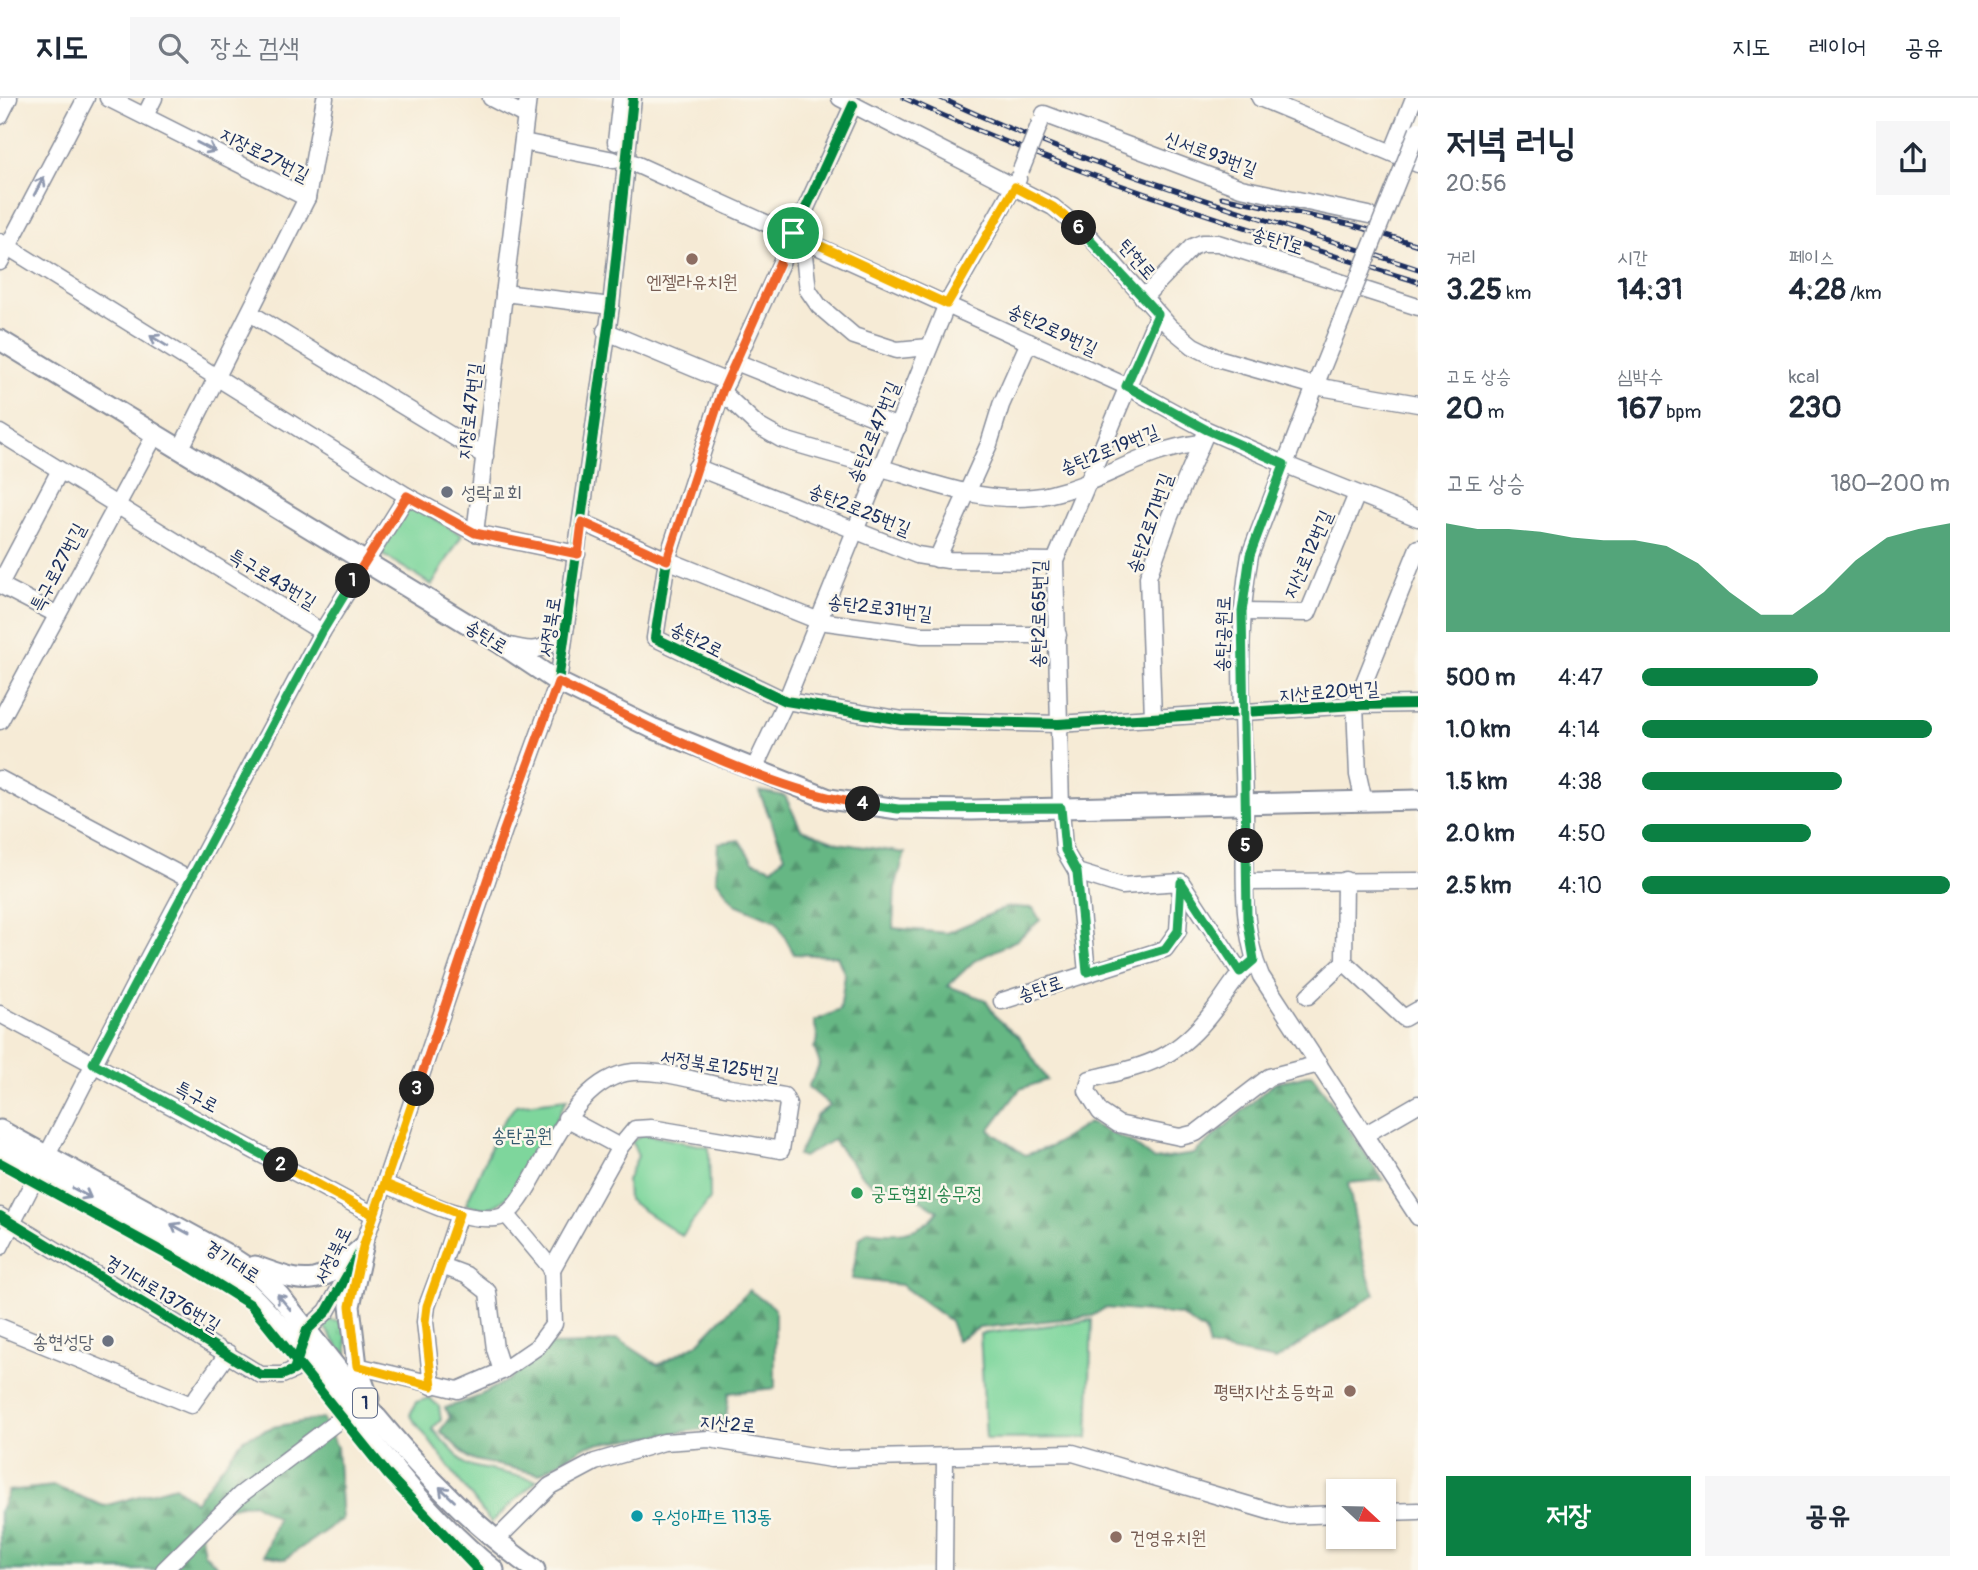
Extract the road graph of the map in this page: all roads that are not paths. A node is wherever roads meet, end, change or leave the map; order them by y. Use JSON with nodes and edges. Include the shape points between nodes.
{"nodes":[{"id":1,"x":9,"y":98,"type":"edge"},
{"id":2,"x":86,"y":98,"type":"edge"},
{"id":3,"x":108,"y":98,"type":"edge"},
{"id":4,"x":154,"y":98,"type":"edge"},
{"id":5,"x":325,"y":98,"type":"edge"},
{"id":6,"x":491,"y":98,"type":"edge"},
{"id":7,"x":528,"y":98,"type":"edge"},
{"id":8,"x":621,"y":98,"type":"edge"},
{"id":9,"x":633,"y":98,"type":"edge"},
{"id":10,"x":640,"y":98,"type":"edge"},
{"id":11,"x":1051,"y":98,"type":"edge"},
{"id":12,"x":1260,"y":98,"type":"edge"},
{"id":13,"x":1414,"y":98,"type":"edge"},
{"id":14,"x":847,"y":101,"type":"edge"},
{"id":15,"x":0,"y":116,"type":"edge"},
{"id":16,"x":145,"y":116,"type":"junction"},
{"id":17,"x":526,"y":116,"type":"junction"},
{"id":18,"x":1042,"y":118,"type":"junction"},
{"id":19,"x":1418,"y":131,"type":"edge"},
{"id":20,"x":523,"y":142,"type":"junction"},
{"id":21,"x":1392,"y":153,"type":"junction"},
{"id":22,"x":614,"y":160,"type":"junction"},
{"id":23,"x":631,"y":162,"type":"junction"},
{"id":24,"x":1418,"y":164,"type":"edge"},
{"id":25,"x":1015,"y":187,"type":"junction"},
{"id":26,"x":307,"y":198,"type":"junction"},
{"id":27,"x":1369,"y":215,"type":"dead end"},
{"id":28,"x":798,"y":235,"type":"junction"},
{"id":29,"x":4,"y":244,"type":"edge"},
{"id":30,"x":0,"y":262,"type":"edge"},
{"id":31,"x":504,"y":293,"type":"junction"},
{"id":32,"x":1143,"y":298,"type":"junction"},
{"id":33,"x":947,"y":304,"type":"junction"},
{"id":34,"x":611,"y":306,"type":"junction"},
{"id":35,"x":1418,"y":307,"type":"edge"},
{"id":36,"x":250,"y":313,"type":"junction"},
{"id":37,"x":1158,"y":314,"type":"junction"},
{"id":38,"x":605,"y":331,"type":"junction"},
{"id":39,"x":0,"y":340,"type":"edge"},
{"id":40,"x":1029,"y":342,"type":"junction"},
{"id":41,"x":929,"y":347,"type":"junction"},
{"id":42,"x":736,"y":362,"type":"junction"},
{"id":43,"x":217,"y":377,"type":"junction"},
{"id":44,"x":1317,"y":381,"type":"junction"},
{"id":45,"x":1126,"y":386,"type":"junction"},
{"id":46,"x":724,"y":387,"type":"junction"},
{"id":47,"x":1418,"y":404,"type":"edge"},
{"id":48,"x":898,"y":427,"type":"junction"},
{"id":49,"x":155,"y":435,"type":"junction"},
{"id":50,"x":1204,"y":436,"type":"junction"},
{"id":51,"x":2,"y":440,"type":"edge"},
{"id":52,"x":180,"y":450,"type":"junction"},
{"id":53,"x":485,"y":456,"type":"junction"},
{"id":54,"x":1284,"y":464,"type":"junction"},
{"id":55,"x":696,"y":467,"type":"junction"},
{"id":56,"x":882,"y":468,"type":"junction"},
{"id":57,"x":59,"y":472,"type":"junction"},
{"id":58,"x":1085,"y":485,"type":"junction"},
{"id":59,"x":966,"y":492,"type":"junction"},
{"id":60,"x":1357,"y":494,"type":"junction"},
{"id":61,"x":407,"y":496,"type":"junction"},
{"id":62,"x":114,"y":506,"type":"junction"},
{"id":63,"x":1418,"y":518,"type":"edge"},
{"id":64,"x":582,"y":522,"type":"junction"},
{"id":65,"x":857,"y":529,"type":"junction"},
{"id":66,"x":475,"y":533,"type":"junction"},
{"id":67,"x":1418,"y":548,"type":"edge"},
{"id":68,"x":578,"y":554,"type":"junction"},
{"id":69,"x":937,"y":559,"type":"junction"},
{"id":70,"x":667,"y":560,"type":"junction"},
{"id":71,"x":365,"y":561,"type":"junction"},
{"id":72,"x":1055,"y":561,"type":"junction"},
{"id":73,"x":0,"y":584,"type":"edge"},
{"id":74,"x":1242,"y":612,"type":"junction"},
{"id":75,"x":56,"y":614,"type":"junction"},
{"id":76,"x":819,"y":621,"type":"junction"},
{"id":77,"x":566,"y":626,"type":"junction"},
{"id":78,"x":322,"y":632,"type":"junction"},
{"id":79,"x":1058,"y":635,"type":"junction"},
{"id":80,"x":501,"y":644,"type":"junction"},
{"id":81,"x":558,"y":682,"type":"junction"},
{"id":82,"x":786,"y":701,"type":"junction"},
{"id":83,"x":1418,"y":704,"type":"edge"},
{"id":84,"x":1355,"y":705,"type":"junction"},
{"id":85,"x":1243,"y":714,"type":"junction"},
{"id":86,"x":1153,"y":718,"type":"junction"},
{"id":87,"x":0,"y":721,"type":"edge"},
{"id":88,"x":1058,"y":724,"type":"junction"},
{"id":89,"x":753,"y":771,"type":"junction"},
{"id":90,"x":0,"y":779,"type":"edge"},
{"id":91,"x":1418,"y":800,"type":"edge"},
{"id":92,"x":1245,"y":802,"type":"junction"},
{"id":93,"x":1364,"y":802,"type":"junction"},
{"id":94,"x":1061,"y":808,"type":"junction"},
{"id":95,"x":1077,"y":872,"type":"junction"},
{"id":96,"x":190,"y":880,"type":"junction"},
{"id":97,"x":1345,"y":880,"type":"junction"},
{"id":98,"x":1418,"y":881,"type":"edge"},
{"id":99,"x":1181,"y":882,"type":"junction"},
{"id":100,"x":1247,"y":882,"type":"junction"},
{"id":101,"x":1254,"y":960,"type":"junction"},
{"id":102,"x":1344,"y":962,"type":"junction"},
{"id":103,"x":1087,"y":972,"type":"junction"},
{"id":104,"x":1240,"y":972,"type":"junction"},
{"id":105,"x":1308,"y":996,"type":"dead end"},
{"id":106,"x":1002,"y":1001,"type":"dead end"},
{"id":107,"x":1418,"y":1010,"type":"edge"},
{"id":108,"x":0,"y":1014,"type":"edge"},
{"id":109,"x":93,"y":1063,"type":"junction"},
{"id":110,"x":1319,"y":1064,"type":"junction"},
{"id":111,"x":1418,"y":1104,"type":"edge"},
{"id":112,"x":566,"y":1118,"type":"junction"},
{"id":113,"x":0,"y":1130,"type":"edge"},
{"id":114,"x":1366,"y":1135,"type":"junction"},
{"id":115,"x":620,"y":1147,"type":"junction"},
{"id":116,"x":0,"y":1149,"type":"edge"},
{"id":117,"x":43,"y":1162,"type":"junction"},
{"id":118,"x":385,"y":1184,"type":"junction"},
{"id":119,"x":459,"y":1214,"type":"junction"},
{"id":120,"x":506,"y":1214,"type":"junction"},
{"id":121,"x":374,"y":1215,"type":"junction"},
{"id":122,"x":1418,"y":1217,"type":"edge"},
{"id":123,"x":6,"y":1219,"type":"edge"},
{"id":124,"x":0,"y":1247,"type":"edge"},
{"id":125,"x":363,"y":1247,"type":"junction"},
{"id":126,"x":239,"y":1263,"type":"junction"},
{"id":127,"x":442,"y":1266,"type":"junction"},
{"id":128,"x":552,"y":1269,"type":"junction"},
{"id":129,"x":0,"y":1327,"type":"edge"},
{"id":130,"x":307,"y":1330,"type":"junction"},
{"id":131,"x":299,"y":1351,"type":"junction"},
{"id":132,"x":228,"y":1353,"type":"junction"},
{"id":133,"x":357,"y":1366,"type":"junction"},
{"id":134,"x":502,"y":1371,"type":"junction"},
{"id":135,"x":432,"y":1386,"type":"junction"},
{"id":136,"x":362,"y":1410,"type":"junction"},
{"id":137,"x":945,"y":1457,"type":"junction"},
{"id":138,"x":1418,"y":1511,"type":"edge"},
{"id":139,"x":1396,"y":1512,"type":"edge"},
{"id":140,"x":1326,"y":1514,"type":"edge"},
{"id":141,"x":496,"y":1540,"type":"junction"},
{"id":142,"x":164,"y":1570,"type":"edge"},
{"id":143,"x":494,"y":1570,"type":"edge"},
{"id":144,"x":535,"y":1570,"type":"edge"},
{"id":145,"x":944,"y":1570,"type":"edge"}],
"edges":[{"from":1,"to":15,"type":"street"},
{"from":29,"to":2,"type":"street","one_way":true},
{"from":3,"to":16,"type":"street","name":"지장로27번길"},
{"from":4,"to":16,"type":"street"},
{"from":5,"to":26,"type":"street"},
{"from":6,"to":17,"type":"street"},
{"from":7,"to":17,"type":"street","name":"지장로47번길"},
{"from":8,"to":22,"type":"street"},
{"from":9,"to":34,"type":"street","name":"서정북로"},
{"from":10,"to":23,"type":"street"},
{"from":11,"to":18,"type":"street","name":"송탄2로47번길"},
{"from":12,"to":21,"type":"street"},
{"from":13,"to":21,"type":"street"},
{"from":14,"to":25,"type":"street","name":"탄현로"},
{"from":14,"to":28,"type":"street","name":"송탄2로"},
{"from":16,"to":26,"type":"street","name":"지장로27번길","one_way":true},
{"from":17,"to":20,"type":"street","name":"지장로47번길"},
{"from":18,"to":25,"type":"street","name":"송탄2로47번길","bridge":true},
{"from":18,"to":27,"type":"street","name":"신서로93번길","via":[[1241,188]]},
{"from":19,"to":44,"type":"street","name":"송탄공원로","bridge":true},
{"from":20,"to":22,"type":"street"},
{"from":20,"to":31,"type":"street","name":"지장로47번길"},
{"from":21,"to":24,"type":"street"},
{"from":22,"to":34,"type":"street","via":[[600,285]]},
{"from":23,"to":28,"type":"street"},
{"from":23,"to":34,"type":"street"},
{"from":25,"to":32,"type":"street","name":"탄현로","via":[[1053,207],[1091,238]]},
{"from":25,"to":33,"type":"street","name":"송탄2로47번길"},
{"from":26,"to":36,"type":"street","name":"지장로27번길"},
{"from":28,"to":33,"type":"street","name":"송탄2로9번길"},
{"from":28,"to":41,"type":"street","via":[[807,290],[854,337],[897,350]]},
{"from":28,"to":42,"type":"street","name":"송탄2로"},
{"from":29,"to":30,"type":"street"},
{"from":43,"to":29,"type":"street","one_way":true},
{"from":31,"to":34,"type":"street"},
{"from":31,"to":53,"type":"street","name":"지장로47번길"},
{"from":32,"to":35,"type":"street","name":"송탄1로","via":[[1192,247],[1218,243]]},
{"from":32,"to":37,"type":"street","name":"탄현로"},
{"from":33,"to":40,"type":"street","name":"송탄2로9번길"},
{"from":33,"to":41,"type":"street","name":"송탄2로47번길"},
{"from":34,"to":38,"type":"street","name":"서정북로"},
{"from":36,"to":43,"type":"street","name":"지장로27번길"},
{"from":36,"to":53,"type":"street"},
{"from":37,"to":44,"type":"street","name":"탄현로","via":[[1193,346],[1217,358]]},
{"from":37,"to":45,"type":"street","name":"송탄2로65번길"},
{"from":38,"to":46,"type":"street"},
{"from":38,"to":64,"type":"street","name":"서정북로"},
{"from":39,"to":49,"type":"main road","name":"송탄로"},
{"from":40,"to":45,"type":"street","name":"송탄2로9번길"},
{"from":40,"to":59,"type":"street"},
{"from":41,"to":48,"type":"street","name":"송탄2로47번길"},
{"from":42,"to":46,"type":"street","name":"송탄2로"},
{"from":42,"to":48,"type":"street"},
{"from":43,"to":52,"type":"street","name":"지장로27번길"},
{"from":43,"to":61,"type":"street"},
{"from":44,"to":47,"type":"street","name":"탄현로"},
{"from":44,"to":54,"type":"street","name":"송탄공원로"},
{"from":45,"to":50,"type":"street","name":"송탄2로9번길"},
{"from":45,"to":58,"type":"street","name":"송탄2로65번길"},
{"from":46,"to":55,"type":"street","name":"송탄2로"},
{"from":46,"to":56,"type":"street","name":"송탄2로19번길","via":[[758,426],[781,439]]},
{"from":48,"to":56,"type":"street","name":"송탄2로47번길"},
{"from":49,"to":52,"type":"main road","name":"송탄로"},
{"from":49,"to":62,"type":"street","name":"특구로27번길"},
{"from":50,"to":54,"type":"street","name":"송탄2로9번길"},
{"from":50,"to":58,"type":"street","name":"송탄2로19번길","via":[[1139,457]]},
{"from":50,"to":86,"type":"street","name":"송탄2로71번길","via":[[1148,577]]},
{"from":51,"to":57,"type":"street","name":"특구로43번길"},
{"from":52,"to":71,"type":"main road","name":"송탄로"},
{"from":53,"to":66,"type":"street","name":"지장로47번길"},
{"from":54,"to":60,"type":"street","name":"지산로12번길"},
{"from":54,"to":74,"type":"street","name":"송탄공원로","via":[[1250,555]]},
{"from":55,"to":65,"type":"street","name":"송탄2로25번길"},
{"from":55,"to":70,"type":"street","name":"송탄2로"},
{"from":56,"to":59,"type":"street","name":"송탄2로19번길"},
{"from":56,"to":65,"type":"street","name":"송탄2로47번길"},
{"from":57,"to":62,"type":"street","name":"특구로43번길"},
{"from":57,"to":73,"type":"street"},
{"from":58,"to":59,"type":"street","name":"송탄2로19번길","via":[[1036,497]]},
{"from":58,"to":72,"type":"street","name":"송탄2로65번길"},
{"from":59,"to":69,"type":"street"},
{"from":60,"to":63,"type":"street","name":"지산로12번길"},
{"from":60,"to":74,"type":"street","name":"지산로12번길","via":[[1308,613]]},
{"from":61,"to":66,"type":"street"},
{"from":61,"to":71,"type":"street"},
{"from":62,"to":75,"type":"street","name":"특구로27번길"},
{"from":62,"to":78,"type":"street","name":"특구로43번길"},
{"from":64,"to":68,"type":"street","name":"서정북로"},
{"from":64,"to":70,"type":"street"},
{"from":65,"to":69,"type":"street","name":"송탄2로25번길"},
{"from":65,"to":76,"type":"street","name":"송탄2로47번길"},
{"from":66,"to":68,"type":"street"},
{"from":67,"to":84,"type":"street"},
{"from":68,"to":77,"type":"street","name":"서정북로"},
{"from":69,"to":72,"type":"street","name":"송탄2로25번길"},
{"from":70,"to":76,"type":"street","name":"송탄2로31번길"},
{"from":70,"to":82,"type":"street","name":"송탄2로","via":[[655,638]]},
{"from":71,"to":78,"type":"street"},
{"from":71,"to":80,"type":"main road","name":"송탄로"},
{"from":72,"to":79,"type":"street","name":"송탄2로65번길"},
{"from":73,"to":75,"type":"street"},
{"from":74,"to":85,"type":"street","name":"송탄공원로"},
{"from":75,"to":87,"type":"street","name":"특구로27번길"},
{"from":76,"to":79,"type":"street","name":"송탄2로31번길","via":[[922,635]]},
{"from":76,"to":82,"type":"street","name":"송탄2로47번길"},
{"from":77,"to":80,"type":"street","via":[[550,645],[532,652]]},
{"from":77,"to":81,"type":"street","name":"서정북로"},
{"from":78,"to":96,"type":"street","name":"특구로43번길"},
{"from":79,"to":88,"type":"street","name":"송탄2로65번길"},
{"from":80,"to":81,"type":"main road","name":"송탄로"},
{"from":81,"to":89,"type":"main road","name":"송탄로","via":[[652,729]]},
{"from":81,"to":118,"type":"street","name":"서정북로"},
{"from":82,"to":88,"type":"street","name":"송탄2로","via":[[902,720]]},
{"from":82,"to":89,"type":"street"},
{"from":83,"to":84,"type":"street","name":"지산로20번길"},
{"from":84,"to":85,"type":"street","name":"지산로20번길"},
{"from":84,"to":93,"type":"street"},
{"from":85,"to":86,"type":"street","name":"송탄2로"},
{"from":85,"to":92,"type":"street","name":"송탄공원로"},
{"from":86,"to":88,"type":"street","name":"송탄2로"},
{"from":88,"to":94,"type":"street"},
{"from":89,"to":94,"type":"main road","name":"송탄로","via":[[829,799],[898,809]]},
{"from":90,"to":96,"type":"street"},
{"from":91,"to":93,"type":"main road","name":"송탄로"},
{"from":92,"to":93,"type":"main road","name":"송탄로"},
{"from":92,"to":94,"type":"main road","name":"송탄로"},
{"from":92,"to":100,"type":"street","name":"송탄공원로"},
{"from":94,"to":95,"type":"street","via":[[1065,850]]},
{"from":95,"to":99,"type":"street","via":[[1122,886]]},
{"from":95,"to":103,"type":"street"},
{"from":96,"to":109,"type":"street","name":"특구로43번길"},
{"from":97,"to":98,"type":"street"},
{"from":97,"to":100,"type":"street"},
{"from":97,"to":102,"type":"street"},
{"from":99,"to":103,"type":"street","name":"송탄로","via":[[1178,931],[1165,949]]},
{"from":99,"to":104,"type":"street"},
{"from":100,"to":101,"type":"street","name":"송탄공원로"},
{"from":101,"to":104,"type":"street"},
{"from":101,"to":110,"type":"street","name":"송탄공원로"},
{"from":102,"to":105,"type":"street"},
{"from":102,"to":107,"type":"street","via":[[1404,1018]]},
{"from":103,"to":106,"type":"street","name":"송탄로"},
{"from":104,"to":110,"type":"street","via":[[1196,1033],[1169,1054],[1148,1066],[1090,1079],[1087,1091],[1100,1112],[1118,1124],[1180,1137],[1196,1133],[1269,1077]]},
{"from":108,"to":109,"type":"street","name":"특구로"},
{"from":109,"to":117,"type":"street","name":"특구로43번길"},
{"from":109,"to":121,"type":"street","name":"특구로"},
{"from":110,"to":114,"type":"street","name":"송탄공원로"},
{"from":111,"to":114,"type":"street"},
{"from":112,"to":115,"type":"street"},
{"from":112,"to":115,"type":"street","name":"서정북로125번길","via":[[597,1084],[628,1073],[784,1096],[788,1104],[781,1150],[651,1128],[635,1129]]},
{"from":112,"to":120,"type":"street","name":"서정북로125번길","via":[[525,1192]]},
{"from":113,"to":117,"type":"main road","name":"경기대로","number":"1"},
{"from":114,"to":122,"type":"street","name":"송탄공원로"},
{"from":115,"to":128,"type":"street","name":"서정북로125번길"},
{"from":116,"to":117,"type":"main road","name":"경기대로","number":"1"},
{"from":117,"to":123,"type":"street","name":"특구로43번길"},
{"from":126,"to":117,"type":"main road","name":"경기대로","number":"1","one_way":true},
{"from":117,"to":131,"type":"main road","name":"경기대로","number":"1","one_way":true,"via":[[242,1286]]},
{"from":118,"to":119,"type":"street"},
{"from":118,"to":121,"type":"street","name":"서정북로"},
{"from":119,"to":120,"type":"street","via":[[498,1218]]},
{"from":119,"to":127,"type":"street"},
{"from":120,"to":128,"type":"street"},
{"from":121,"to":125,"type":"street","name":"서정북로"},
{"from":123,"to":124,"type":"street","name":"특구로43번길"},
{"from":123,"to":132,"type":"street","name":"경기대로1376번길"},
{"from":125,"to":126,"type":"main road","via":[[331,1275],[308,1282]]},
{"from":125,"to":130,"type":"street","name":"서정북로","via":[[327,1311]]},
{"from":125,"to":133,"type":"main road","via":[[350,1306]]},
{"from":130,"to":126,"type":"main road","name":"경기대로","number":"1","one_way":true,"via":[[260,1276]]},
{"from":127,"to":134,"type":"street","via":[[466,1275],[488,1293]]},
{"from":127,"to":135,"type":"street","via":[[425,1322]]},
{"from":128,"to":134,"type":"street","via":[[554,1324],[537,1347]]},
{"from":129,"to":132,"type":"street","via":[[191,1405]]},
{"from":130,"to":131,"type":"street","name":"서정북로"},
{"from":130,"to":136,"type":"main road","name":"경기대로","number":"1"},
{"from":131,"to":132,"type":"street","name":"경기대로1376번길","via":[[294,1370],[282,1375],[261,1375]]},
{"from":131,"to":136,"type":"main road","name":"경기대로","number":"1"},
{"from":133,"to":135,"type":"street"},
{"from":133,"to":136,"type":"main road"},
{"from":134,"to":135,"type":"street","via":[[458,1390]]},
{"from":141,"to":136,"type":"main road","name":"경기대로","number":"1","one_way":true},
{"from":136,"to":142,"type":"street","via":[[240,1495]]},
{"from":136,"to":143,"type":"main road","name":"경기대로","number":"1","via":[[436,1518]]},
{"from":137,"to":140,"type":"street","name":"지산2로","via":[[1073,1454],[1286,1516]]},
{"from":137,"to":141,"type":"street","name":"지산2로","via":[[831,1459],[709,1439],[664,1442],[595,1462],[550,1486]]},
{"from":137,"to":145,"type":"street"},
{"from":138,"to":139,"type":"street"},
{"from":141,"to":144,"type":"main road","name":"경기대로","number":"1"}]}
